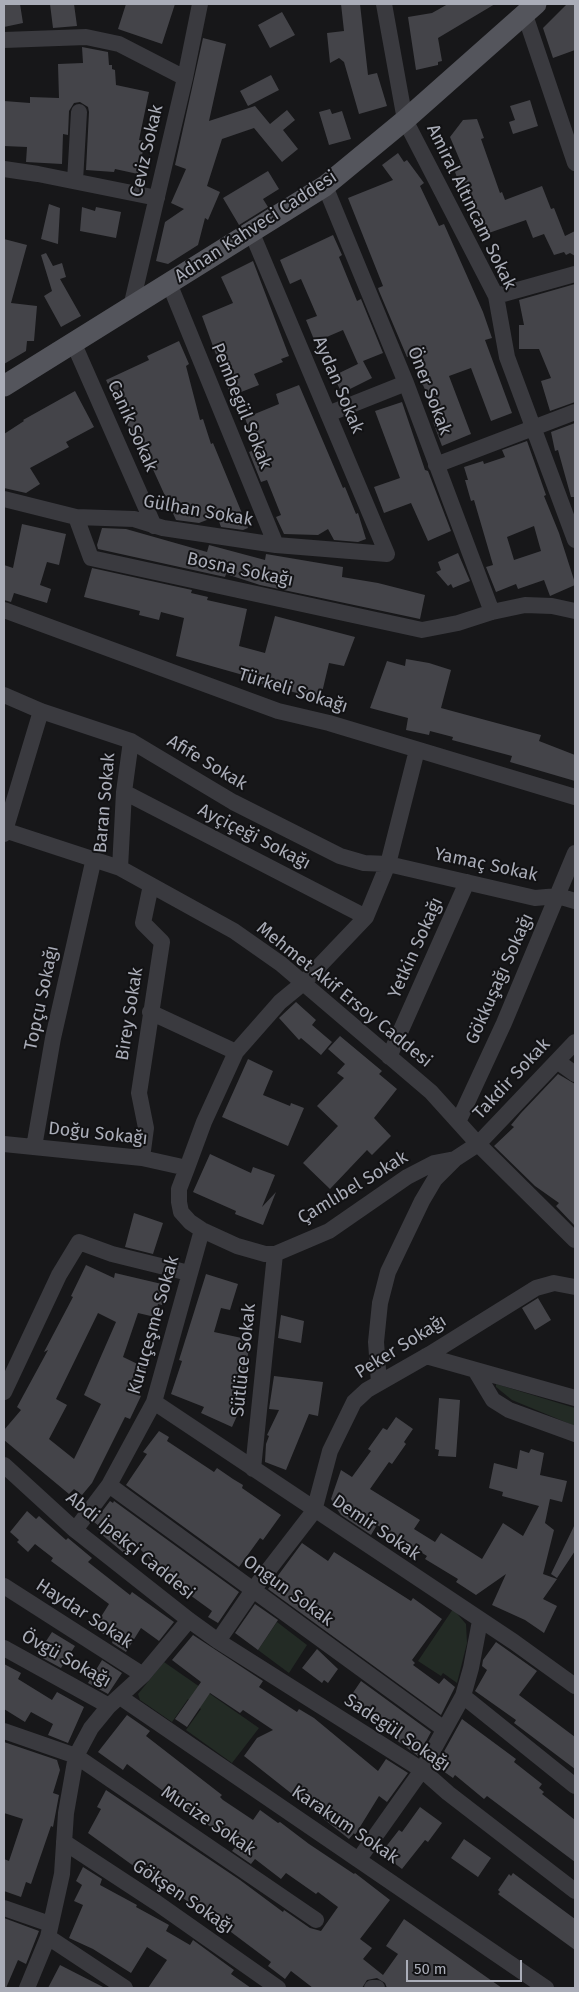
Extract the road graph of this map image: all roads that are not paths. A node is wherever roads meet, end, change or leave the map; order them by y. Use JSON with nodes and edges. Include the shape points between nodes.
{"nodes":[{"id":1,"x":200,"y":4,"type":"edge"},
{"id":2,"x":384,"y":4,"type":"edge"},
{"id":3,"x":530,"y":9,"type":"edge"},
{"id":4,"x":4,"y":40,"type":"edge"},
{"id":5,"x":185,"y":78,"type":"junction"},
{"id":6,"x":79,"y":112,"type":"dead end"},
{"id":7,"x":405,"y":120,"type":"junction"},
{"id":8,"x":575,"y":163,"type":"edge"},
{"id":9,"x":4,"y":169,"type":"edge"},
{"id":10,"x":75,"y":181,"type":"junction"},
{"id":11,"x":325,"y":186,"type":"junction"},
{"id":12,"x":157,"y":198,"type":"junction"},
{"id":13,"x":252,"y":232,"type":"junction"},
{"id":14,"x":575,"y":274,"type":"edge"},
{"id":15,"x":169,"y":283,"type":"junction"},
{"id":16,"x":496,"y":296,"type":"junction"},
{"id":17,"x":131,"y":307,"type":"junction"},
{"id":18,"x":73,"y":342,"type":"junction"},
{"id":19,"x":406,"y":383,"type":"junction"},
{"id":20,"x":4,"y":386,"type":"edge"},
{"id":21,"x":575,"y":412,"type":"edge"},
{"id":22,"x":328,"y":414,"type":"junction"},
{"id":23,"x":533,"y":428,"type":"junction"},
{"id":24,"x":436,"y":464,"type":"junction"},
{"id":25,"x":4,"y":499,"type":"edge"},
{"id":26,"x":76,"y":517,"type":"junction"},
{"id":27,"x":154,"y":526,"type":"junction"},
{"id":28,"x":575,"y":540,"type":"edge"},
{"id":29,"x":276,"y":545,"type":"junction"},
{"id":30,"x":387,"y":554,"type":"joint"},
{"id":31,"x":4,"y":610,"type":"edge"},
{"id":32,"x":575,"y":611,"type":"edge"},
{"id":33,"x":492,"y":612,"type":"junction"},
{"id":34,"x":4,"y":695,"type":"edge"},
{"id":35,"x":42,"y":711,"type":"junction"},
{"id":36,"x":131,"y":741,"type":"junction"},
{"id":37,"x":417,"y":750,"type":"junction"},
{"id":38,"x":124,"y":792,"type":"junction"},
{"id":39,"x":575,"y":797,"type":"edge"},
{"id":40,"x":4,"y":831,"type":"edge"},
{"id":41,"x":575,"y":852,"type":"edge"},
{"id":42,"x":94,"y":858,"type":"junction"},
{"id":43,"x":388,"y":864,"type":"junction"},
{"id":44,"x":120,"y":868,"type":"junction"},
{"id":45,"x":467,"y":882,"type":"junction"},
{"id":46,"x":151,"y":885,"type":"junction"},
{"id":47,"x":558,"y":896,"type":"junction"},
{"id":48,"x":575,"y":901,"type":"edge"},
{"id":49,"x":366,"y":917,"type":"junction"},
{"id":50,"x":303,"y":983,"type":"junction"},
{"id":51,"x":150,"y":1012,"type":"junction"},
{"id":52,"x":575,"y":1042,"type":"edge"},
{"id":53,"x":236,"y":1052,"type":"junction"},
{"id":54,"x":389,"y":1057,"type":"junction"},
{"id":55,"x":557,"y":1061,"type":"junction"},
{"id":56,"x":575,"y":1074,"type":"edge"},
{"id":57,"x":459,"y":1120,"type":"junction"},
{"id":58,"x":4,"y":1144,"type":"edge"},
{"id":59,"x":478,"y":1144,"type":"junction"},
{"id":60,"x":34,"y":1147,"type":"junction"},
{"id":61,"x":142,"y":1158,"type":"junction"},
{"id":62,"x":455,"y":1159,"type":"junction"},
{"id":63,"x":187,"y":1168,"type":"junction"},
{"id":64,"x":202,"y":1230,"type":"junction"},
{"id":65,"x":575,"y":1240,"type":"edge"},
{"id":66,"x":275,"y":1254,"type":"junction"},
{"id":67,"x":190,"y":1272,"type":"junction"},
{"id":68,"x":573,"y":1283,"type":"edge"},
{"id":69,"x":426,"y":1356,"type":"junction"},
{"id":70,"x":475,"y":1370,"type":"junction"},
{"id":71,"x":379,"y":1383,"type":"junction"},
{"id":72,"x":4,"y":1392,"type":"edge"},
{"id":73,"x":575,"y":1398,"type":"edge"},
{"id":74,"x":154,"y":1402,"type":"junction"},
{"id":75,"x":575,"y":1434,"type":"edge"},
{"id":76,"x":4,"y":1465,"type":"edge"},
{"id":77,"x":253,"y":1469,"type":"junction"},
{"id":78,"x":109,"y":1485,"type":"junction"},
{"id":79,"x":314,"y":1511,"type":"junction"},
{"id":80,"x":75,"y":1530,"type":"junction"},
{"id":81,"x":4,"y":1586,"type":"edge"},
{"id":82,"x":253,"y":1590,"type":"junction"},
{"id":83,"x":189,"y":1620,"type":"junction"},
{"id":84,"x":480,"y":1621,"type":"junction"},
{"id":85,"x":218,"y":1641,"type":"junction"},
{"id":86,"x":4,"y":1648,"type":"edge"},
{"id":87,"x":143,"y":1676,"type":"junction"},
{"id":88,"x":575,"y":1686,"type":"edge"},
{"id":89,"x":462,"y":1696,"type":"junction"},
{"id":90,"x":115,"y":1701,"type":"junction"},
{"id":91,"x":444,"y":1729,"type":"junction"},
{"id":92,"x":4,"y":1731,"type":"edge"},
{"id":93,"x":76,"y":1756,"type":"junction"},
{"id":94,"x":422,"y":1770,"type":"junction"},
{"id":95,"x":575,"y":1786,"type":"edge"},
{"id":96,"x":64,"y":1842,"type":"junction"},
{"id":97,"x":359,"y":1859,"type":"junction"},
{"id":98,"x":575,"y":1890,"type":"edge"},
{"id":99,"x":4,"y":1908,"type":"edge"},
{"id":100,"x":316,"y":1920,"type":"dead end"},
{"id":101,"x":49,"y":1931,"type":"junction"},
{"id":102,"x":27,"y":1988,"type":"edge"},
{"id":103,"x":125,"y":1988,"type":"edge"},
{"id":104,"x":278,"y":1988,"type":"edge"},
{"id":105,"x":372,"y":1988,"type":"edge"},
{"id":106,"x":376,"y":1988,"type":"edge"},
{"id":107,"x":546,"y":1988,"type":"edge"}],
"edges":[{"from":1,"to":5,"type":"street","name":"Ceviz Sokak"},
{"from":2,"to":7,"type":"street","name":"Amiral Altıncam Sokak"},
{"from":3,"to":7,"type":"main road","name":"Adnan Kahveci Caddesi"},
{"from":3,"to":8,"type":"street"},
{"from":4,"to":5,"type":"street","via":[[86,37],[110,42]]},
{"from":5,"to":12,"type":"street","name":"Ceviz Sokak"},
{"from":6,"to":10,"type":"street"},
{"from":7,"to":11,"type":"main road","name":"Adnan Kahveci Caddesi"},
{"from":7,"to":16,"type":"street","name":"Amiral Altıncam Sokak"},
{"from":9,"to":10,"type":"street"},
{"from":10,"to":12,"type":"street"},
{"from":11,"to":13,"type":"main road","name":"Adnan Kahveci Caddesi"},
{"from":11,"to":19,"type":"street","name":"Öner Sokak"},
{"from":12,"to":17,"type":"street","name":"Ceviz Sokak"},
{"from":13,"to":15,"type":"main road","name":"Adnan Kahveci Caddesi"},
{"from":13,"to":22,"type":"street","name":"Aydan Sokak"},
{"from":14,"to":16,"type":"street"},
{"from":15,"to":17,"type":"main road","name":"Adnan Kahveci Caddesi"},
{"from":15,"to":29,"type":"street","name":"Pembegül Sokak"},
{"from":16,"to":23,"type":"street","name":"Amiral Altıncam Sokak","via":[[507,357]]},
{"from":17,"to":18,"type":"main road","name":"Adnan Kahveci Caddesi"},
{"from":18,"to":20,"type":"main road","name":"Adnan Kahveci Caddesi"},
{"from":18,"to":27,"type":"street","name":"Canik Sokak"},
{"from":19,"to":22,"type":"street"},
{"from":19,"to":24,"type":"street","name":"Öner Sokak"},
{"from":21,"to":23,"type":"street"},
{"from":22,"to":30,"type":"street","name":"Aydan Sokak"},
{"from":23,"to":24,"type":"street"},
{"from":23,"to":28,"type":"street","name":"Amiral Altıncam Sokak"},
{"from":24,"to":33,"type":"street","name":"Öner Sokak"},
{"from":25,"to":26,"type":"street","name":"Gülhan Sokak"},
{"from":26,"to":27,"type":"street","name":"Gülhan Sokak","via":[[134,519]]},
{"from":26,"to":33,"type":"street","name":"Bosna Sokağı","via":[[91,558],[422,630]]},
{"from":27,"to":29,"type":"street","name":"Gülhan Sokak"},
{"from":29,"to":30,"type":"street","name":"Gülhan Sokak"},
{"from":31,"to":37,"type":"street","name":"Türkeli Sokağı","via":[[278,711]]},
{"from":32,"to":33,"type":"street","via":[[525,605]]},
{"from":34,"to":35,"type":"street","name":"Afife Sokak"},
{"from":35,"to":36,"type":"street","name":"Afife Sokak"},
{"from":35,"to":40,"type":"street"},
{"from":36,"to":38,"type":"street","name":"Baran Sokak"},
{"from":36,"to":43,"type":"street","name":"Afife Sokak","via":[[233,802],[340,856],[364,863]]},
{"from":37,"to":39,"type":"street","name":"Türkeli Sokağı"},
{"from":37,"to":43,"type":"street"},
{"from":38,"to":44,"type":"street","name":"Baran Sokak"},
{"from":38,"to":49,"type":"street","name":"Ayçiçeği Sokağı"},
{"from":40,"to":42,"type":"street","name":"Mehmet Akif Ersoy Caddesi"},
{"from":41,"to":47,"type":"street","name":"Gökkuşağı Sokağı"},
{"from":42,"to":44,"type":"street","name":"Mehmet Akif Ersoy Caddesi"},
{"from":42,"to":60,"type":"street","name":"Topçu Sokağı","via":[[52,1038]]},
{"from":43,"to":45,"type":"street","name":"Yamaç Sokak"},
{"from":43,"to":49,"type":"street"},
{"from":44,"to":46,"type":"street","name":"Mehmet Akif Ersoy Caddesi"},
{"from":45,"to":47,"type":"street","name":"Yamaç Sokak","via":[[536,898]]},
{"from":45,"to":54,"type":"street","name":"Yetkin Sokağı"},
{"from":46,"to":50,"type":"street","name":"Mehmet Akif Ersoy Caddesi","via":[[234,931]]},
{"from":46,"to":51,"type":"street","name":"Birey Sokak","via":[[143,923],[162,942]]},
{"from":47,"to":48,"type":"street","name":"Yamaç Sokak"},
{"from":47,"to":57,"type":"street","name":"Gökkuşağı Sokağı"},
{"from":49,"to":50,"type":"street"},
{"from":50,"to":53,"type":"street","via":[[280,1002]]},
{"from":50,"to":54,"type":"street","name":"Mehmet Akif Ersoy Caddesi"},
{"from":51,"to":53,"type":"street"},
{"from":51,"to":61,"type":"street","name":"Birey Sokak","via":[[139,1093],[146,1128]]},
{"from":52,"to":55,"type":"street","name":"Takdir Sokak"},
{"from":53,"to":63,"type":"street"},
{"from":54,"to":57,"type":"street","name":"Mehmet Akif Ersoy Caddesi"},
{"from":55,"to":56,"type":"street"},
{"from":55,"to":59,"type":"street","name":"Takdir Sokak"},
{"from":57,"to":59,"type":"street","name":"Mehmet Akif Ersoy Caddesi"},
{"from":58,"to":60,"type":"street","name":"Doğu Sokağı"},
{"from":59,"to":62,"type":"street","name":"Takdir Sokak"},
{"from":59,"to":65,"type":"street","name":"Mehmet Akif Ersoy Caddesi"},
{"from":60,"to":61,"type":"street","name":"Doğu Sokağı"},
{"from":61,"to":63,"type":"street","name":"Doğu Sokağı"},
{"from":62,"to":66,"type":"street","name":"Çamlıbel Sokak","via":[[434,1163],[407,1177],[329,1231]]},
{"from":62,"to":71,"type":"street","via":[[435,1179],[426,1194],[388,1272],[380,1303],[376,1342]]},
{"from":63,"to":64,"type":"street","via":[[178,1189],[179,1202],[190,1222]]},
{"from":64,"to":66,"type":"street","via":[[237,1246]]},
{"from":64,"to":67,"type":"street","name":"Kuruçeşme Sokak"},
{"from":66,"to":77,"type":"street","name":"Sütlüce Sokak"},
{"from":67,"to":72,"type":"street","via":[[112,1254],[79,1242],[59,1275]]},
{"from":67,"to":74,"type":"street","name":"Kuruçeşme Sokak"},
{"from":68,"to":69,"type":"street","name":"Peker Sokağı","via":[[554,1283],[536,1288]]},
{"from":69,"to":70,"type":"street"},
{"from":69,"to":71,"type":"street","name":"Peker Sokağı"},
{"from":70,"to":73,"type":"street"},
{"from":70,"to":75,"type":"street","via":[[493,1400],[509,1410]]},
{"from":71,"to":79,"type":"street","name":"Peker Sokağı","via":[[354,1402],[342,1423],[330,1451]]},
{"from":74,"to":77,"type":"street","name":"Demir Sokak"},
{"from":74,"to":78,"type":"street","name":"Kuruçeşme Sokak"},
{"from":76,"to":80,"type":"street","name":"Abdi İpekçi Caddesi"},
{"from":77,"to":79,"type":"street","name":"Demir Sokak"},
{"from":78,"to":80,"type":"street","name":"Kuruçeşme Sokak"},
{"from":78,"to":82,"type":"street","name":"Ongun Sokak"},
{"from":79,"to":82,"type":"street"},
{"from":79,"to":84,"type":"street","name":"Demir Sokak"},
{"from":80,"to":83,"type":"street","name":"Abdi İpekçi Caddesi"},
{"from":81,"to":87,"type":"street","name":"Haydar Sokak"},
{"from":82,"to":85,"type":"street"},
{"from":82,"to":91,"type":"street","name":"Ongun Sokak"},
{"from":83,"to":85,"type":"street","name":"Sadegül Sokağı"},
{"from":83,"to":87,"type":"street","name":"Abdi İpekçi Caddesi"},
{"from":84,"to":88,"type":"street","name":"Demir Sokak"},
{"from":84,"to":89,"type":"street"},
{"from":85,"to":94,"type":"street","name":"Sadegül Sokağı"},
{"from":86,"to":90,"type":"street","name":"Övgü Sokağı"},
{"from":87,"to":90,"type":"street","name":"Abdi İpekçi Caddesi"},
{"from":89,"to":91,"type":"street"},
{"from":89,"to":95,"type":"street"},
{"from":90,"to":93,"type":"street","name":"Abdi İpekçi Caddesi","via":[[90,1728]]},
{"from":90,"to":97,"type":"street","name":"Karakum Sokak"},
{"from":91,"to":94,"type":"street"},
{"from":92,"to":93,"type":"street","name":"Mucize Sokak"},
{"from":93,"to":96,"type":"street","name":"Abdi İpekçi Caddesi"},
{"from":93,"to":100,"type":"street","name":"Mucize Sokak"},
{"from":94,"to":97,"type":"street"},
{"from":94,"to":98,"type":"street","name":"Sadegül Sokağı"},
{"from":96,"to":101,"type":"street","name":"Abdi İpekçi Caddesi","via":[[62,1874]]},
{"from":96,"to":104,"type":"street","name":"Gökşen Sokağı"},
{"from":97,"to":107,"type":"street","name":"Karakum Sokak"},
{"from":99,"to":101,"type":"street"},
{"from":101,"to":102,"type":"street","name":"Abdi İpekçi Caddesi"},
{"from":101,"to":103,"type":"street"},
{"from":105,"to":106,"type":"street"}]}
